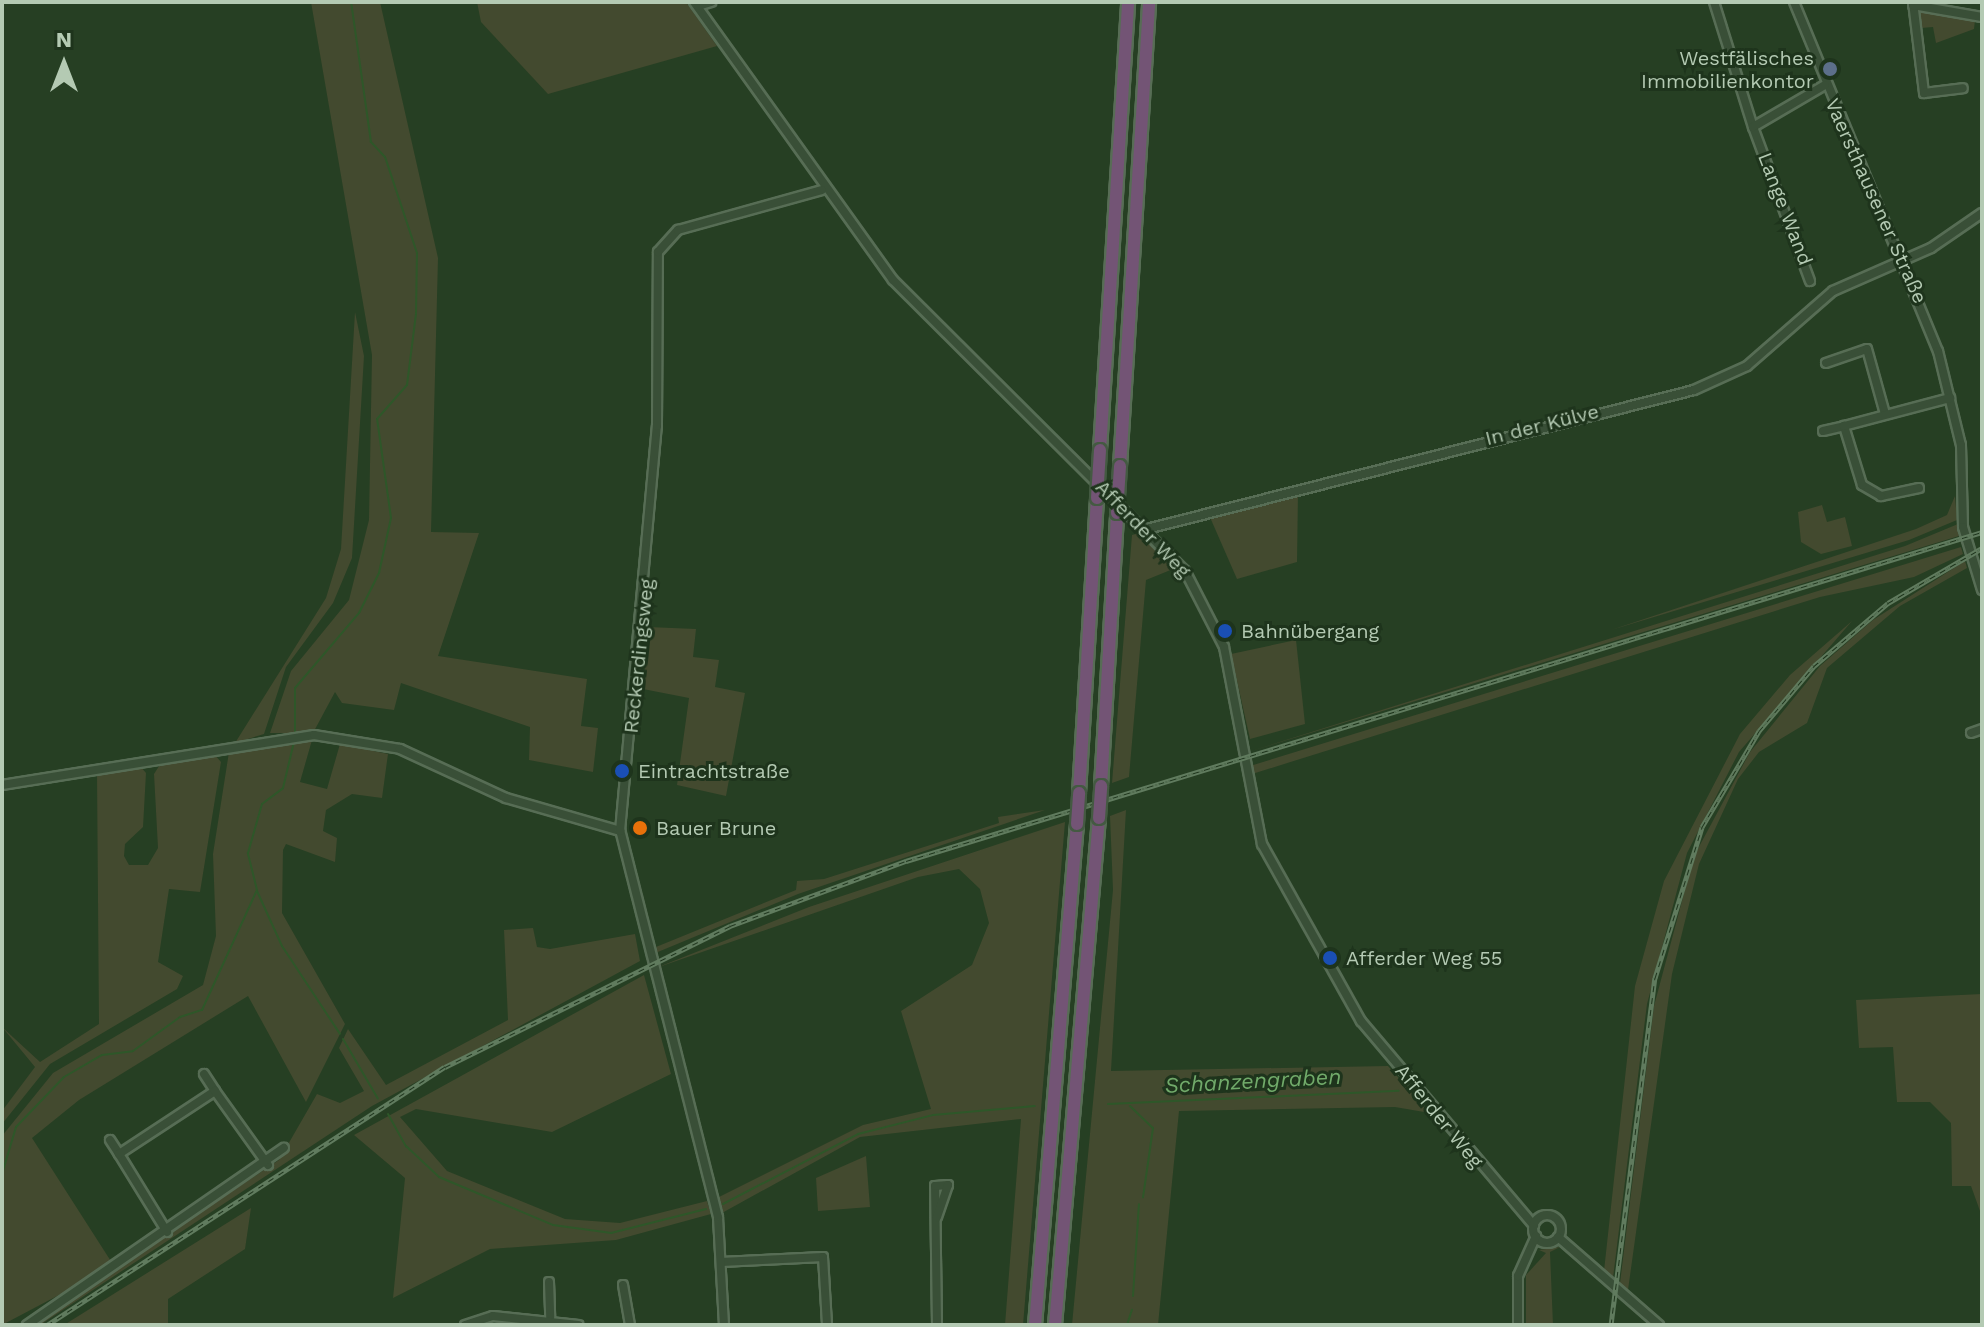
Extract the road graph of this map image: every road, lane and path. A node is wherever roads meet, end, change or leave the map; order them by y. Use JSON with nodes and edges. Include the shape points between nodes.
{"nodes":[{"id":1,"x":711,"y":2,"type":"edge"},
{"id":2,"x":1128,"y":2,"type":"edge"},
{"id":3,"x":1149,"y":2,"type":"edge"},
{"id":4,"x":1714,"y":2,"type":"edge"},
{"id":5,"x":1794,"y":2,"type":"edge"},
{"id":6,"x":1913,"y":3,"type":"edge"},
{"id":7,"x":696,"y":4,"type":"edge"},
{"id":8,"x":1981,"y":17,"type":"edge"},
{"id":9,"x":1825,"y":85,"type":"junction"},
{"id":10,"x":1963,"y":88,"type":"dead end"},
{"id":11,"x":1753,"y":127,"type":"junction"},
{"id":12,"x":822,"y":190,"type":"junction"},
{"id":13,"x":1982,"y":213,"type":"edge"},
{"id":14,"x":1906,"y":260,"type":"junction"},
{"id":15,"x":1810,"y":281,"type":"dead end"},
{"id":16,"x":1826,"y":363,"type":"dead end"},
{"id":17,"x":1950,"y":398,"type":"junction"},
{"id":18,"x":1885,"y":414,"type":"junction"},
{"id":19,"x":1844,"y":426,"type":"junction"},
{"id":20,"x":1823,"y":431,"type":"dead end"},
{"id":21,"x":1919,"y":488,"type":"dead end"},
{"id":22,"x":1147,"y":529,"type":"junction"},
{"id":23,"x":1982,"y":590,"type":"edge"},
{"id":24,"x":1982,"y":729,"type":"edge"},
{"id":25,"x":1971,"y":733,"type":"dead end"},
{"id":26,"x":2,"y":785,"type":"edge"},
{"id":27,"x":620,"y":831,"type":"junction"},
{"id":28,"x":204,"y":1074,"type":"dead end"},
{"id":29,"x":215,"y":1091,"type":"junction"},
{"id":30,"x":110,"y":1140,"type":"dead end"},
{"id":31,"x":284,"y":1148,"type":"dead end"},
{"id":32,"x":119,"y":1154,"type":"junction"},
{"id":33,"x":268,"y":1165,"type":"junction"},
{"id":34,"x":1518,"y":1205,"type":"junction"},
{"id":35,"x":1542,"y":1216,"type":"junction"},
{"id":36,"x":937,"y":1217,"type":"dead end"},
{"id":37,"x":1535,"y":1231,"type":"junction"},
{"id":38,"x":167,"y":1232,"type":"junction"},
{"id":39,"x":1558,"y":1237,"type":"junction"},
{"id":40,"x":1548,"y":1243,"type":"junction"},
{"id":41,"x":721,"y":1262,"type":"junction"},
{"id":42,"x":1523,"y":1264,"type":"junction"},
{"id":43,"x":549,"y":1282,"type":"dead end"},
{"id":44,"x":623,"y":1285,"type":"dead end"},
{"id":45,"x":550,"y":1317,"type":"junction"},
{"id":46,"x":27,"y":1325,"type":"edge"},
{"id":47,"x":465,"y":1325,"type":"edge"},
{"id":48,"x":579,"y":1325,"type":"edge"},
{"id":49,"x":630,"y":1325,"type":"edge"},
{"id":50,"x":724,"y":1325,"type":"edge"},
{"id":51,"x":827,"y":1325,"type":"edge"},
{"id":52,"x":937,"y":1325,"type":"edge"},
{"id":53,"x":1035,"y":1325,"type":"edge"},
{"id":54,"x":1055,"y":1325,"type":"edge"},
{"id":55,"x":1518,"y":1325,"type":"edge"},
{"id":56,"x":1659,"y":1325,"type":"edge"}],
"edges":[{"from":1,"to":7,"type":"street"},
{"from":2,"to":53,"type":"highway","bridge":true,"via":[[1077,824]]},
{"from":3,"to":54,"type":"highway","bridge":true,"via":[[1099,818]]},
{"from":4,"to":11,"type":"street"},
{"from":5,"to":9,"type":"street","name":"Vaersthausener Straße"},
{"from":6,"to":8,"type":"street"},
{"from":6,"to":10,"type":"street","via":[[1924,93]]},
{"from":7,"to":12,"type":"street","name":"Afferder Weg"},
{"from":9,"to":11,"type":"street","name":"Lange Wand"},
{"from":9,"to":14,"type":"street","name":"Vaersthausener Straße"},
{"from":11,"to":15,"type":"street","name":"Lange Wand"},
{"from":12,"to":22,"type":"street","name":"Afferder Weg","via":[[915,304]]},
{"from":12,"to":27,"type":"street","name":"Reckerdingsweg","via":[[678,230],[658,252],[657,426]]},
{"from":13,"to":14,"type":"street","name":"In der Külve"},
{"from":14,"to":17,"type":"street","name":"Vaersthausener Straße"},
{"from":14,"to":22,"type":"street","name":"In der Külve","via":[[1833,291],[1747,366],[1694,390]]},
{"from":16,"to":18,"type":"street","via":[[1867,349]]},
{"from":17,"to":18,"type":"street"},
{"from":17,"to":23,"type":"street","name":"Vaersthausener Straße","via":[[1962,457],[1963,527]]},
{"from":18,"to":19,"type":"street"},
{"from":19,"to":20,"type":"street"},
{"from":19,"to":21,"type":"street","via":[[1862,485],[1881,496]]},
{"from":22,"to":34,"type":"street","name":"Afferder Weg","via":[[1185,571],[1220,633],[1255,826],[1338,983],[1473,1160]]},
{"from":24,"to":25,"type":"street"},
{"from":26,"to":27,"type":"street","via":[[304,737],[400,749],[506,798]]},
{"from":27,"to":41,"type":"street","name":"Reckerdingsweg","via":[[717,1213]]},
{"from":28,"to":29,"type":"street"},
{"from":29,"to":32,"type":"street"},
{"from":29,"to":33,"type":"street"},
{"from":30,"to":32,"type":"street"},
{"from":31,"to":33,"type":"street"},
{"from":32,"to":38,"type":"street"},
{"from":33,"to":38,"type":"street"},
{"from":34,"to":35,"type":"street","name":"Afferder Weg"},
{"from":34,"to":37,"type":"street","name":"Afferder Weg"},
{"from":35,"to":37,"type":"street"},
{"from":35,"to":39,"type":"street","via":[[1558,1221]]},
{"from":36,"to":52,"type":"street"},
{"from":37,"to":40,"type":"street"},
{"from":37,"to":42,"type":"street"},
{"from":38,"to":46,"type":"street"},
{"from":39,"to":40,"type":"street"},
{"from":39,"to":56,"type":"street"},
{"from":40,"to":42,"type":"street"},
{"from":41,"to":50,"type":"street","name":"Reckerdingsweg"},
{"from":41,"to":51,"type":"street","via":[[823,1257]]},
{"from":42,"to":55,"type":"street"},
{"from":43,"to":45,"type":"street"},
{"from":44,"to":49,"type":"street"},
{"from":45,"to":47,"type":"street","via":[[493,1316]]},
{"from":45,"to":48,"type":"street"}]}
